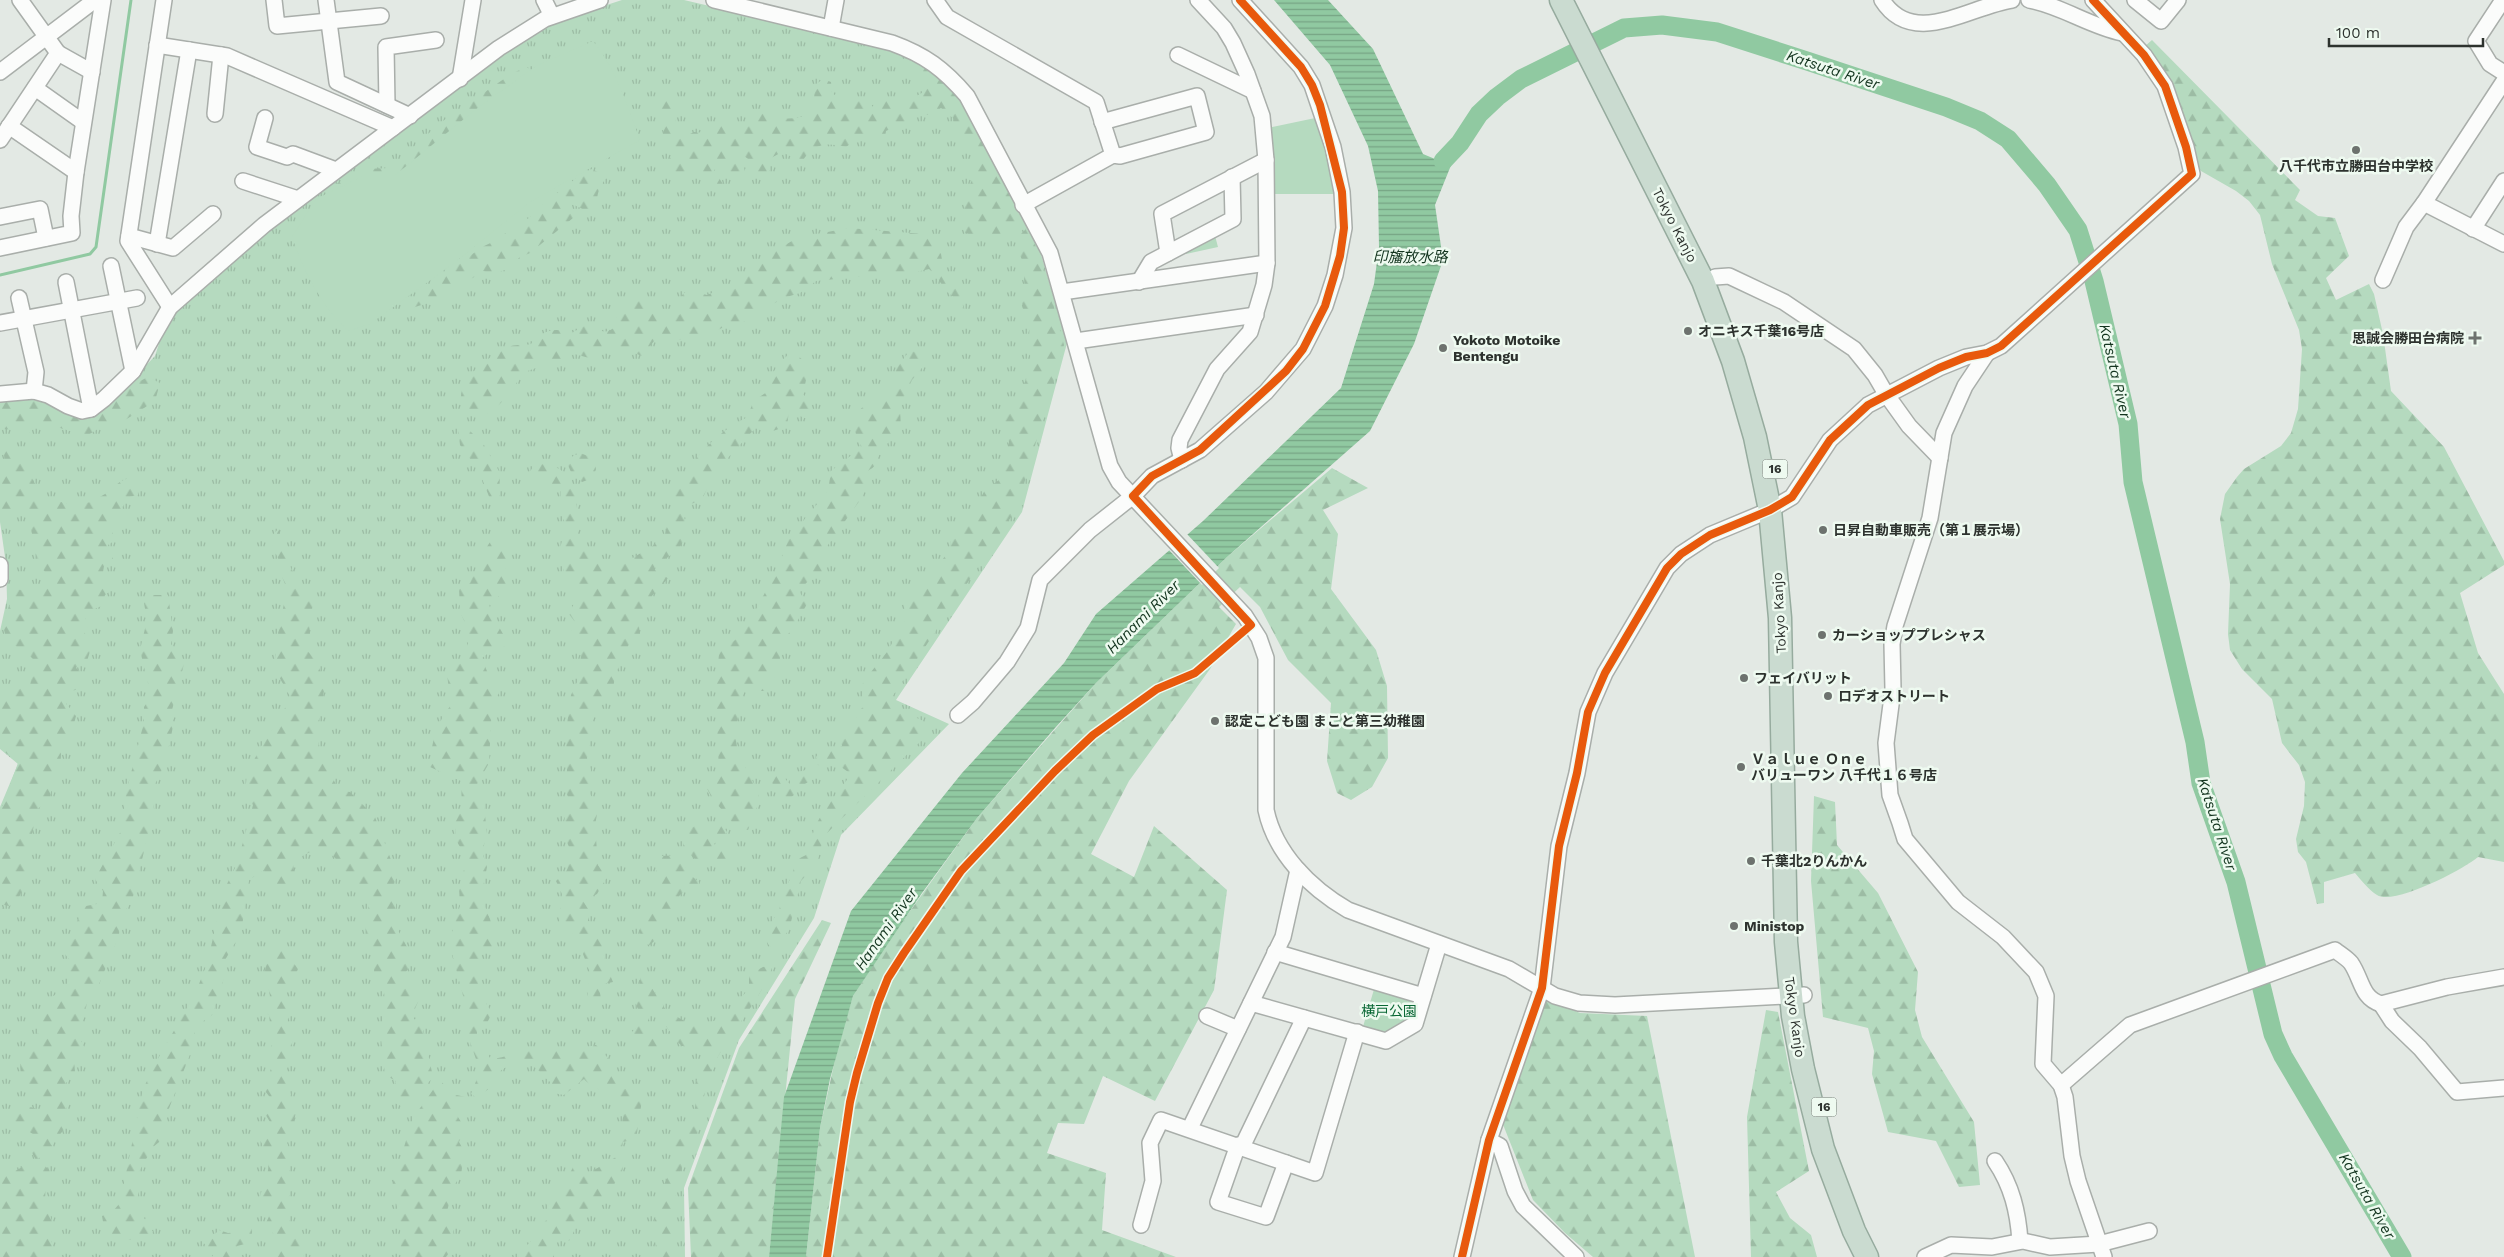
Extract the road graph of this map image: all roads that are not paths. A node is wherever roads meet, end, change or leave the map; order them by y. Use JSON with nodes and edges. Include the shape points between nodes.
{"nodes":[{"id":1,"x":20,"y":0,"type":"edge"},
{"id":2,"x":95,"y":0,"type":"edge"},
{"id":3,"x":103,"y":0,"type":"edge"},
{"id":4,"x":164,"y":0,"type":"edge"},
{"id":5,"x":274,"y":0,"type":"edge"},
{"id":6,"x":326,"y":0,"type":"edge"},
{"id":7,"x":473,"y":0,"type":"edge"},
{"id":8,"x":544,"y":0,"type":"edge"},
{"id":9,"x":600,"y":0,"type":"edge"},
{"id":10,"x":714,"y":0,"type":"edge"},
{"id":11,"x":836,"y":0,"type":"edge"},
{"id":12,"x":936,"y":0,"type":"edge"},
{"id":13,"x":1198,"y":0,"type":"edge"},
{"id":14,"x":1240,"y":0,"type":"edge"},
{"id":15,"x":1561,"y":0,"type":"edge"},
{"id":16,"x":1575,"y":0,"type":"edge"},
{"id":17,"x":1882,"y":0,"type":"edge"},
{"id":18,"x":2012,"y":0,"type":"edge"},
{"id":19,"x":2029,"y":0,"type":"edge"},
{"id":20,"x":2093,"y":0,"type":"edge"},
{"id":21,"x":2135,"y":0,"type":"edge"},
{"id":22,"x":2178,"y":0,"type":"edge"},
{"id":23,"x":2503,"y":0,"type":"edge"},
{"id":24,"x":381,"y":16,"type":"dead end"},
{"id":25,"x":552,"y":16,"type":"junction"},
{"id":26,"x":329,"y":20,"type":"junction"},
{"id":27,"x":830,"y":28,"type":"junction"},
{"id":28,"x":1582,"y":28,"type":"junction"},
{"id":29,"x":2122,"y":33,"type":"junction"},
{"id":30,"x":46,"y":37,"type":"junction"},
{"id":31,"x":436,"y":40,"type":"dead end"},
{"id":32,"x":157,"y":46,"type":"junction"},
{"id":33,"x":189,"y":50,"type":"junction"},
{"id":34,"x":58,"y":53,"type":"junction"},
{"id":35,"x":1178,"y":54,"type":"dead end"},
{"id":36,"x":221,"y":55,"type":"junction"},
{"id":37,"x":0,"y":72,"type":"edge"},
{"id":38,"x":92,"y":72,"type":"junction"},
{"id":39,"x":1605,"y":72,"type":"junction"},
{"id":40,"x":2504,"y":73,"type":"edge"},
{"id":41,"x":460,"y":79,"type":"junction"},
{"id":42,"x":2504,"y":81,"type":"edge"},
{"id":43,"x":35,"y":88,"type":"junction"},
{"id":44,"x":1253,"y":91,"type":"junction"},
{"id":45,"x":2499,"y":98,"type":"edge"},
{"id":46,"x":387,"y":105,"type":"junction"},
{"id":47,"x":215,"y":114,"type":"dead end"},
{"id":48,"x":410,"y":116,"type":"junction"},
{"id":49,"x":265,"y":118,"type":"dead end"},
{"id":50,"x":83,"y":122,"type":"junction"},
{"id":51,"x":1102,"y":122,"type":"junction"},
{"id":52,"x":9,"y":126,"type":"junction"},
{"id":53,"x":392,"y":128,"type":"junction"},
{"id":54,"x":0,"y":140,"type":"edge"},
{"id":55,"x":1112,"y":154,"type":"junction"},
{"id":56,"x":1266,"y":160,"type":"junction"},
{"id":57,"x":336,"y":170,"type":"junction"},
{"id":58,"x":76,"y":172,"type":"junction"},
{"id":59,"x":1232,"y":177,"type":"junction"},
{"id":60,"x":243,"y":181,"type":"dead end"},
{"id":61,"x":2504,"y":181,"type":"edge"},
{"id":62,"x":298,"y":199,"type":"junction"},
{"id":63,"x":2424,"y":203,"type":"junction"},
{"id":64,"x":1024,"y":205,"type":"junction"},
{"id":65,"x":213,"y":214,"type":"dead end"},
{"id":66,"x":0,"y":217,"type":"edge"},
{"id":67,"x":2473,"y":229,"type":"junction"},
{"id":68,"x":129,"y":236,"type":"junction"},
{"id":69,"x":46,"y":238,"type":"junction"},
{"id":70,"x":157,"y":244,"type":"junction"},
{"id":71,"x":2504,"y":244,"type":"edge"},
{"id":72,"x":1,"y":245,"type":"edge"},
{"id":73,"x":1168,"y":253,"type":"junction"},
{"id":74,"x":1267,"y":263,"type":"junction"},
{"id":75,"x":111,"y":266,"type":"dead end"},
{"id":76,"x":1714,"y":277,"type":"junction"},
{"id":77,"x":2383,"y":280,"type":"dead end"},
{"id":78,"x":66,"y":282,"type":"dead end"},
{"id":79,"x":1139,"y":282,"type":"junction"},
{"id":80,"x":1062,"y":292,"type":"junction"},
{"id":81,"x":19,"y":298,"type":"dead end"},
{"id":82,"x":137,"y":298,"type":"dead end"},
{"id":83,"x":118,"y":302,"type":"junction"},
{"id":84,"x":170,"y":308,"type":"junction"},
{"id":85,"x":71,"y":310,"type":"junction"},
{"id":86,"x":1256,"y":315,"type":"junction"},
{"id":87,"x":23,"y":319,"type":"junction"},
{"id":88,"x":0,"y":323,"type":"edge"},
{"id":89,"x":1076,"y":341,"type":"junction"},
{"id":90,"x":1987,"y":353,"type":"junction"},
{"id":91,"x":133,"y":371,"type":"junction"},
{"id":92,"x":34,"y":391,"type":"junction"},
{"id":93,"x":0,"y":394,"type":"edge"},
{"id":94,"x":1886,"y":394,"type":"junction"},
{"id":95,"x":90,"y":409,"type":"junction"},
{"id":96,"x":1940,"y":458,"type":"junction"},
{"id":97,"x":1182,"y":460,"type":"junction"},
{"id":98,"x":1138,"y":501,"type":"junction"},
{"id":99,"x":1776,"y":506,"type":"junction"},
{"id":100,"x":0,"y":565,"type":"edge"},
{"id":101,"x":0,"y":579,"type":"edge"},
{"id":102,"x":958,"y":715,"type":"dead end"},
{"id":103,"x":1298,"y":870,"type":"junction"},
{"id":104,"x":1439,"y":944,"type":"junction"},
{"id":105,"x":1275,"y":952,"type":"junction"},
{"id":106,"x":2504,"y":977,"type":"edge"},
{"id":107,"x":1542,"y":988,"type":"junction"},
{"id":108,"x":1423,"y":996,"type":"junction"},
{"id":109,"x":1797,"y":996,"type":"junction"},
{"id":110,"x":1251,"y":1003,"type":"junction"},
{"id":111,"x":2382,"y":1004,"type":"junction"},
{"id":112,"x":1207,"y":1016,"type":"dead end"},
{"id":113,"x":1304,"y":1018,"type":"junction"},
{"id":114,"x":1238,"y":1029,"type":"junction"},
{"id":115,"x":1357,"y":1032,"type":"junction"},
{"id":116,"x":2061,"y":1085,"type":"junction"},
{"id":117,"x":2504,"y":1088,"type":"edge"},
{"id":118,"x":1190,"y":1128,"type":"junction"},
{"id":119,"x":1490,"y":1140,"type":"junction"},
{"id":120,"x":1240,"y":1146,"type":"junction"},
{"id":121,"x":1995,"y":1161,"type":"dead end"},
{"id":122,"x":1286,"y":1163,"type":"junction"},
{"id":123,"x":1141,"y":1225,"type":"dead end"},
{"id":124,"x":2149,"y":1231,"type":"dead end"},
{"id":125,"x":2020,"y":1242,"type":"junction"},
{"id":126,"x":2102,"y":1251,"type":"edge"},
{"id":127,"x":1462,"y":1257,"type":"edge"},
{"id":128,"x":1576,"y":1257,"type":"edge"},
{"id":129,"x":1868,"y":1257,"type":"edge"},
{"id":130,"x":1881,"y":1257,"type":"edge"},
{"id":131,"x":1925,"y":1257,"type":"edge"}],
"edges":[{"from":1,"to":30,"type":"street"},
{"from":2,"to":30,"type":"street"},
{"from":3,"to":38,"type":"street"},
{"from":4,"to":32,"type":"street"},
{"from":5,"to":26,"type":"street","via":[[277,26]]},
{"from":6,"to":26,"type":"street"},
{"from":7,"to":41,"type":"street"},
{"from":8,"to":25,"type":"street"},
{"from":9,"to":25,"type":"street"},
{"from":10,"to":27,"type":"street"},
{"from":11,"to":27,"type":"street"},
{"from":12,"to":51,"type":"street","via":[[948,16],[1096,102]]},
{"from":13,"to":44,"type":"street","via":[[1224,28]]},
{"from":14,"to":97,"type":"street","via":[[1301,67],[1312,85],[1332,147],[1342,192],[1344,228],[1325,306],[1303,349],[1266,392],[1200,450]]},
{"from":15,"to":28,"type":"highway","name":"Tokyo Kanjo","number":"16"},
{"from":16,"to":28,"type":"highway","name":"Tokyo Kanjo","number":"16"},
{"from":17,"to":18,"type":"street","via":[[1899,19],[1928,24]]},
{"from":19,"to":29,"type":"street","via":[[2102,29]]},
{"from":20,"to":29,"type":"street"},
{"from":21,"to":22,"type":"street","via":[[2161,20]]},
{"from":23,"to":40,"type":"street","via":[[2476,41],[2490,64]]},
{"from":24,"to":26,"type":"street"},
{"from":25,"to":41,"type":"street","via":[[499,48]]},
{"from":26,"to":46,"type":"street","via":[[337,82]]},
{"from":27,"to":64,"type":"street","via":[[911,50],[952,78],[967,96]]},
{"from":28,"to":39,"type":"highway","name":"Tokyo Kanjo","number":"16"},
{"from":29,"to":90,"type":"street","via":[[2144,55],[2165,86],[2192,174],[2001,346]]},
{"from":30,"to":34,"type":"street"},
{"from":30,"to":37,"type":"street"},
{"from":31,"to":46,"type":"street","via":[[386,47]]},
{"from":32,"to":33,"type":"street"},
{"from":32,"to":68,"type":"street"},
{"from":33,"to":36,"type":"street"},
{"from":33,"to":70,"type":"street"},
{"from":34,"to":38,"type":"street"},
{"from":34,"to":43,"type":"street"},
{"from":35,"to":44,"type":"street"},
{"from":36,"to":47,"type":"street"},
{"from":36,"to":53,"type":"street"},
{"from":38,"to":50,"type":"street"},
{"from":39,"to":76,"type":"highway","name":"Tokyo Kanjo","number":"16"},
{"from":39,"to":99,"type":"highway","name":"Tokyo Kanjo","number":"16","via":[[1720,321]]},
{"from":41,"to":48,"type":"street"},
{"from":42,"to":45,"type":"street"},
{"from":43,"to":50,"type":"street"},
{"from":43,"to":52,"type":"street"},
{"from":44,"to":56,"type":"street","via":[[1262,116]]},
{"from":45,"to":63,"type":"street"},
{"from":46,"to":48,"type":"street"},
{"from":48,"to":53,"type":"street"},
{"from":49,"to":57,"type":"street","via":[[257,147],[287,157],[293,154]]},
{"from":50,"to":58,"type":"street"},
{"from":51,"to":55,"type":"street"},
{"from":51,"to":55,"type":"street","via":[[1197,96],[1206,132],[1120,156]]},
{"from":52,"to":54,"type":"street"},
{"from":52,"to":58,"type":"street"},
{"from":53,"to":57,"type":"street"},
{"from":55,"to":64,"type":"street"},
{"from":56,"to":59,"type":"street"},
{"from":56,"to":74,"type":"street"},
{"from":57,"to":62,"type":"street"},
{"from":58,"to":69,"type":"street","via":[[72,233]]},
{"from":59,"to":73,"type":"street","via":[[1233,219]]},
{"from":59,"to":73,"type":"street","via":[[1162,214]]},
{"from":60,"to":62,"type":"street"},
{"from":61,"to":67,"type":"street"},
{"from":62,"to":84,"type":"street"},
{"from":63,"to":67,"type":"street"},
{"from":63,"to":77,"type":"street","via":[[2406,227]]},
{"from":64,"to":80,"type":"street","via":[[1050,253]]},
{"from":65,"to":70,"type":"street","via":[[173,248]]},
{"from":66,"to":69,"type":"street","via":[[40,208]]},
{"from":67,"to":71,"type":"street"},
{"from":68,"to":70,"type":"street"},
{"from":68,"to":84,"type":"street","via":[[128,241]]},
{"from":69,"to":72,"type":"street"},
{"from":73,"to":79,"type":"street","via":[[1151,262]]},
{"from":74,"to":79,"type":"street"},
{"from":74,"to":86,"type":"street"},
{"from":75,"to":83,"type":"street"},
{"from":76,"to":94,"type":"street","via":[[1729,276],[1784,302],[1854,349]]},
{"from":76,"to":99,"type":"highway","name":"Tokyo Kanjo","number":"16","via":[[1755,386],[1770,444]]},
{"from":78,"to":85,"type":"street"},
{"from":79,"to":80,"type":"street"},
{"from":80,"to":89,"type":"street"},
{"from":81,"to":87,"type":"street"},
{"from":82,"to":83,"type":"street"},
{"from":83,"to":85,"type":"street"},
{"from":83,"to":91,"type":"street"},
{"from":84,"to":91,"type":"street"},
{"from":85,"to":87,"type":"street"},
{"from":85,"to":95,"type":"street"},
{"from":86,"to":89,"type":"street"},
{"from":86,"to":97,"type":"street","via":[[1250,332],[1217,369],[1185,432],[1179,448]]},
{"from":87,"to":88,"type":"street"},
{"from":87,"to":92,"type":"street","via":[[36,372]]},
{"from":89,"to":98,"type":"street","via":[[1110,466],[1119,482]]},
{"from":90,"to":94,"type":"street","via":[[1966,357]]},
{"from":90,"to":96,"type":"street","via":[[1955,405],[1944,433]]},
{"from":91,"to":95,"type":"street"},
{"from":92,"to":93,"type":"street"},
{"from":92,"to":95,"type":"street","via":[[82,411]]},
{"from":94,"to":96,"type":"street","via":[[1909,426]]},
{"from":94,"to":99,"type":"street","via":[[1868,405],[1830,440],[1792,497]]},
{"from":96,"to":116,"type":"street","via":[[1930,518],[1902,598],[1892,644],[1893,684],[1886,743],[1890,796],[1905,839],[1958,902],[2004,937],[2036,972],[2046,996],[2042,1064]]},
{"from":97,"to":98,"type":"street","via":[[1152,476]]},
{"from":98,"to":102,"type":"street","via":[[1090,530],[1040,580],[1028,628],[1011,655],[973,702]]},
{"from":98,"to":103,"type":"street","via":[[1245,616],[1259,638],[1266,658],[1266,810],[1270,829]]},
{"from":99,"to":107,"type":"street","via":[[1710,535],[1681,554],[1667,568],[1606,673],[1588,712],[1559,846]]},
{"from":99,"to":109,"type":"highway","name":"Tokyo Kanjo","number":"16","via":[[1792,611],[1801,965]]},
{"from":100,"to":101,"type":"street"},
{"from":103,"to":104,"type":"street","via":[[1348,910]]},
{"from":103,"to":105,"type":"street","via":[[1283,937]]},
{"from":104,"to":107,"type":"street","via":[[1509,969]]},
{"from":104,"to":108,"type":"street"},
{"from":105,"to":108,"type":"street"},
{"from":105,"to":110,"type":"street"},
{"from":106,"to":111,"type":"street","via":[[2465,983]]},
{"from":107,"to":109,"type":"street","via":[[1578,1003],[1615,1005]]},
{"from":107,"to":119,"type":"street"},
{"from":108,"to":115,"type":"street","via":[[1415,1024],[1386,1041]]},
{"from":109,"to":129,"type":"highway","name":"Tokyo Kanjo","number":"16","via":[[1803,1069],[1822,1149]]},
{"from":109,"to":130,"type":"highway","name":"Tokyo Kanjo","number":"16","via":[[1829,1126]]},
{"from":110,"to":113,"type":"street"},
{"from":110,"to":114,"type":"street"},
{"from":111,"to":116,"type":"street","via":[[2365,994],[2350,962],[2335,950],[2130,1025]]},
{"from":111,"to":117,"type":"street","via":[[2392,1020],[2457,1092]]},
{"from":112,"to":114,"type":"street"},
{"from":113,"to":115,"type":"street"},
{"from":113,"to":120,"type":"street"},
{"from":114,"to":118,"type":"street"},
{"from":115,"to":122,"type":"street","via":[[1315,1173]]},
{"from":116,"to":126,"type":"street","via":[[2078,1181]]},
{"from":118,"to":120,"type":"street"},
{"from":118,"to":123,"type":"street","via":[[1161,1120],[1150,1143],[1153,1181]]},
{"from":119,"to":127,"type":"street"},
{"from":119,"to":128,"type":"street","via":[[1500,1146],[1523,1206]]},
{"from":120,"to":122,"type":"street"},
{"from":120,"to":122,"type":"street","via":[[1218,1202],[1266,1217]]},
{"from":121,"to":125,"type":"street","via":[[2012,1193]]},
{"from":124,"to":126,"type":"street"},
{"from":125,"to":126,"type":"street"},
{"from":125,"to":131,"type":"street","via":[[1992,1247],[1951,1245]]}]}
